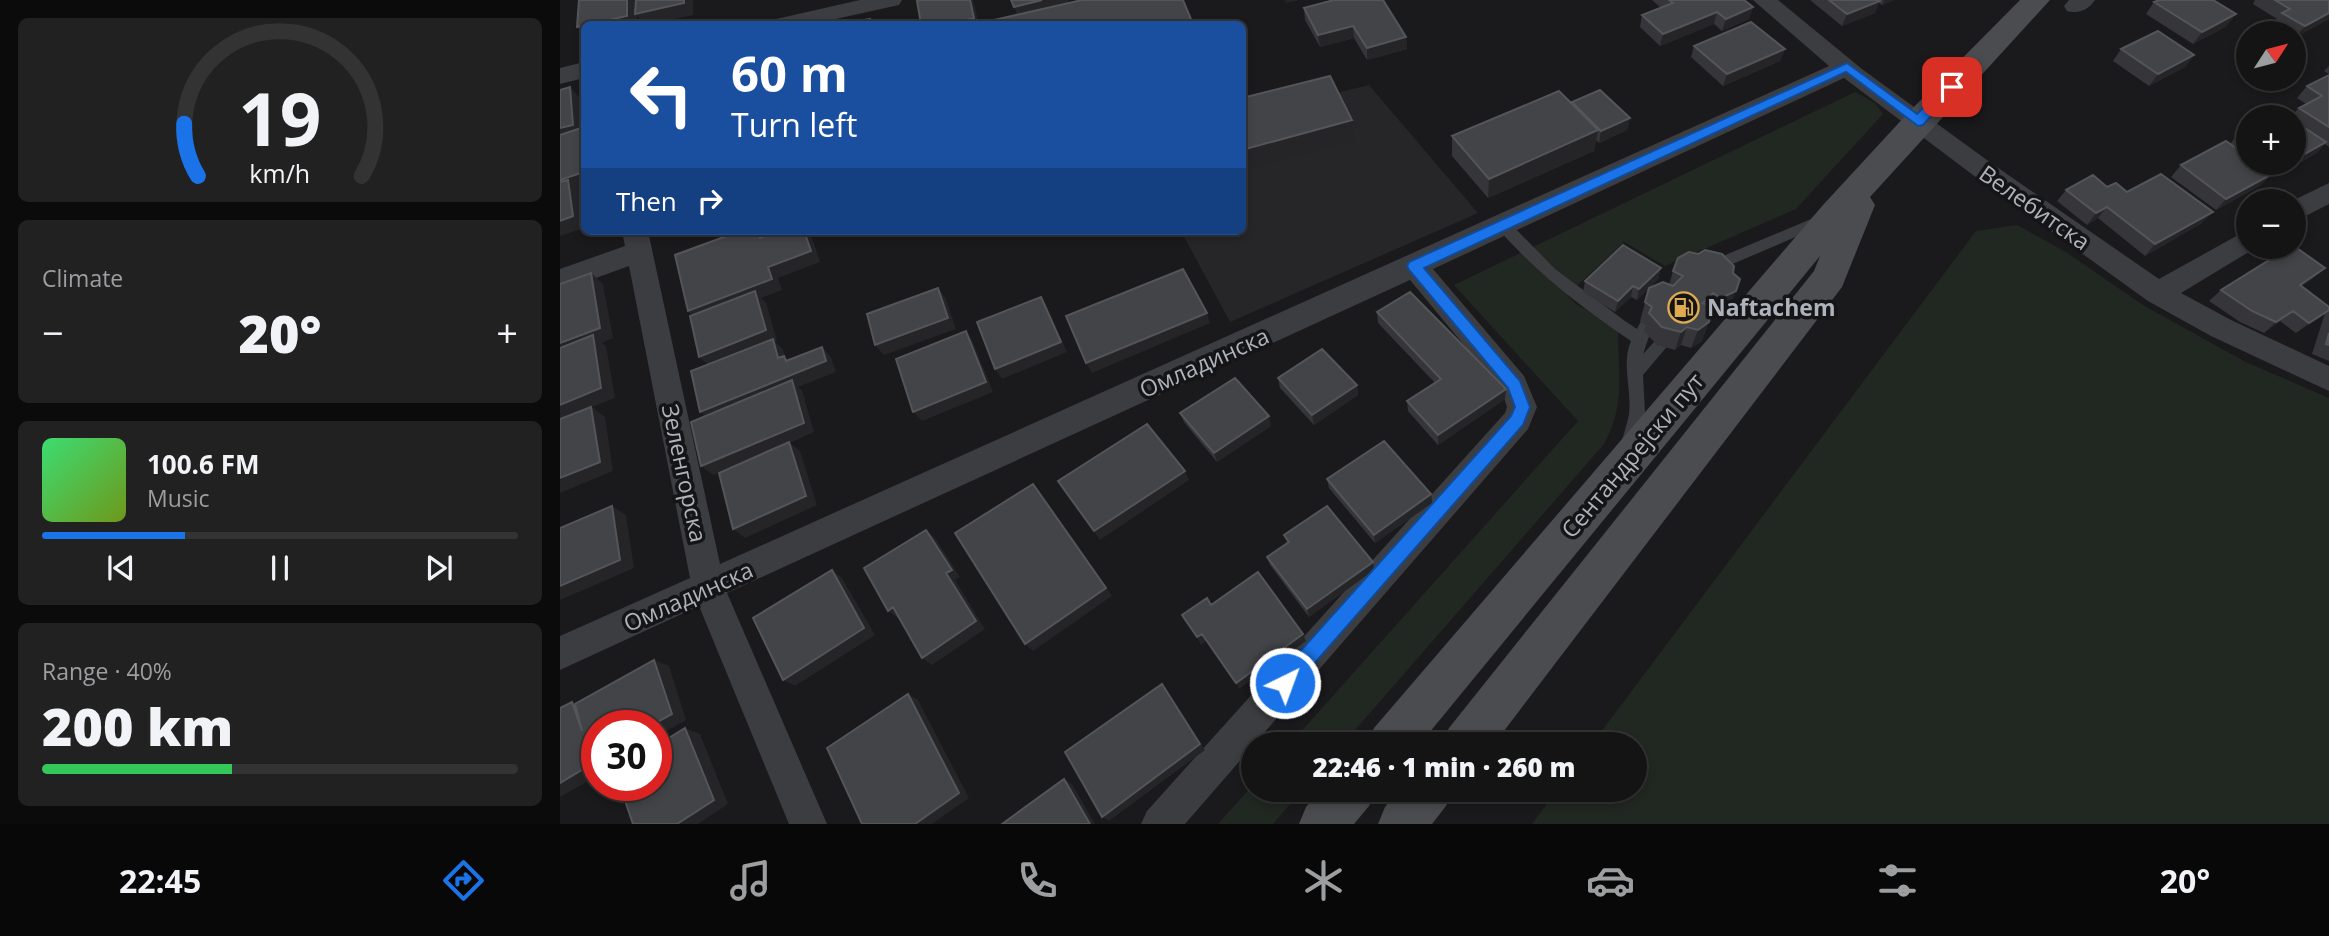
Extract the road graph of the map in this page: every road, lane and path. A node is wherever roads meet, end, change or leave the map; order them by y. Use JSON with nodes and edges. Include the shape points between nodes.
{"nodes":[{"id":1,"x":891,"y":0,"type":"edge"},
{"id":2,"x":1764,"y":0,"type":"edge"},
{"id":3,"x":2036,"y":0,"type":"edge"},
{"id":4,"x":797,"y":21,"type":"edge"},
{"id":5,"x":1847,"y":67,"type":"junction"},
{"id":6,"x":581,"y":71,"type":"edge"},
{"id":7,"x":560,"y":76,"type":"edge"},
{"id":8,"x":1918,"y":122,"type":"junction"},
{"id":9,"x":1876,"y":168,"type":"junction"},
{"id":10,"x":2329,"y":192,"type":"edge"},
{"id":11,"x":2306,"y":205,"type":"edge"},
{"id":12,"x":1835,"y":214,"type":"junction"},
{"id":13,"x":1503,"y":225,"type":"junction"},
{"id":14,"x":637,"y":241,"type":"edge"},
{"id":15,"x":2236,"y":247,"type":"edge"},
{"id":16,"x":1738,"y":253,"type":"junction"},
{"id":17,"x":1414,"y":266,"type":"junction"},
{"id":18,"x":1703,"y":271,"type":"edge"},
{"id":19,"x":1718,"y":277,"type":"edge"},
{"id":20,"x":560,"y":280,"type":"edge"},
{"id":21,"x":2158,"y":293,"type":"junction"},
{"id":22,"x":1660,"y":345,"type":"edge"},
{"id":23,"x":1634,"y":375,"type":"junction"},
{"id":24,"x":2329,"y":379,"type":"edge"},
{"id":25,"x":1622,"y":470,"type":"junction"},
{"id":26,"x":708,"y":587,"type":"junction"},
{"id":27,"x":560,"y":653,"type":"edge"},
{"id":28,"x":1400,"y":732,"type":"edge"},
{"id":29,"x":1474,"y":732,"type":"edge"},
{"id":30,"x":1341,"y":802,"type":"edge"},
{"id":31,"x":1419,"y":802,"type":"edge"},
{"id":32,"x":808,"y":824,"type":"edge"},
{"id":33,"x":1160,"y":824,"type":"edge"},
{"id":34,"x":1323,"y":824,"type":"edge"},
{"id":35,"x":1402,"y":824,"type":"edge"}],
"edges":[{"from":1,"to":4,"type":"street"},
{"from":2,"to":5,"type":"street","name":"Велебитска"},
{"from":3,"to":8,"type":"main road","name":"Сентандрејски пут"},
{"from":5,"to":8,"type":"street","name":"Велебитска"},
{"from":5,"to":13,"type":"street","name":"Омладинска"},
{"from":6,"to":7,"type":"street"},
{"from":8,"to":9,"type":"main road","name":"Сентандрејски пут"},
{"from":8,"to":21,"type":"street","name":"Велебитска"},
{"from":9,"to":12,"type":"main road","name":"Сентандрејски пут"},
{"from":9,"to":29,"type":"main road","name":"Сентандрејски пут","via":[[1848,225],[1830,277]]},
{"from":10,"to":11,"type":"street"},
{"from":12,"to":16,"type":"lane"},
{"from":12,"to":25,"type":"main road","name":"Сентандрејски пут"},
{"from":13,"to":17,"type":"street","name":"Омладинска"},
{"from":13,"to":23,"type":"lane","via":[[1583,302],[1642,331]]},
{"from":14,"to":20,"type":"street"},
{"from":14,"to":26,"type":"street","name":"Зеленгорска"},
{"from":15,"to":21,"type":"street"},
{"from":16,"to":18,"type":"lane"},
{"from":16,"to":19,"type":"lane"},
{"from":17,"to":26,"type":"street","name":"Омладинска"},
{"from":17,"to":33,"type":"street","via":[[1514,385],[1522,407],[1517,420]]},
{"from":21,"to":24,"type":"street","name":"Велебитска"},
{"from":22,"to":23,"type":"lane"},
{"from":23,"to":25,"type":"lane","via":[[1637,413]]},
{"from":25,"to":28,"type":"main road","name":"Сентандрејски пут"},
{"from":26,"to":27,"type":"street","name":"Омладинска"},
{"from":26,"to":32,"type":"street","name":"Зеленгорска"},
{"from":30,"to":34,"type":"main road"},
{"from":31,"to":35,"type":"main road"}]}
